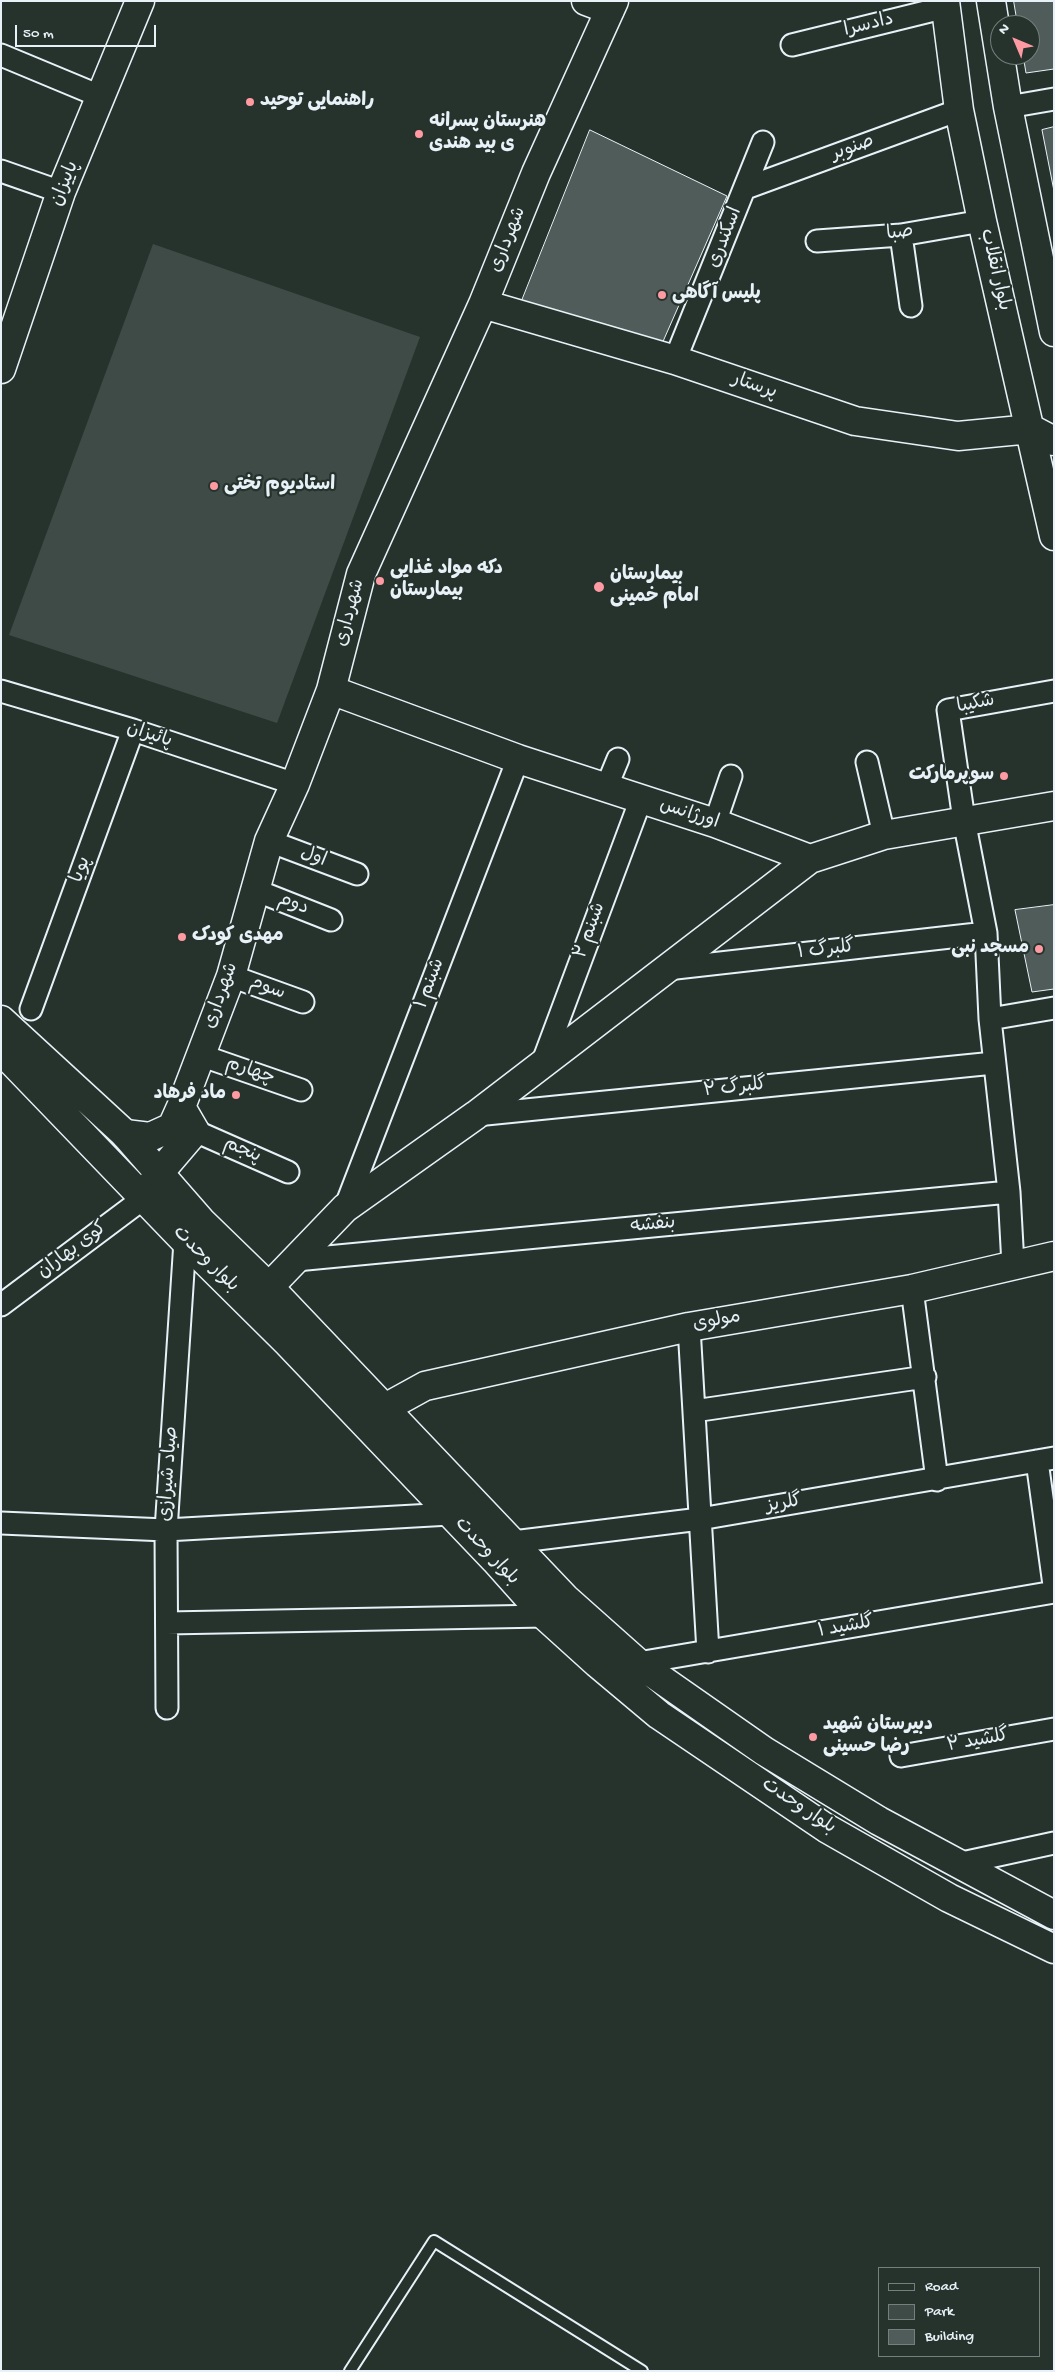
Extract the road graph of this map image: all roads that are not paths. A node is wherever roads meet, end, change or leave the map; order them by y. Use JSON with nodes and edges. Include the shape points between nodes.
{"nodes":[{"id":1,"x":140,"y":1,"type":"edge"},
{"id":2,"x":991,"y":1,"type":"edge"},
{"id":3,"x":603,"y":4,"type":"edge"},
{"id":4,"x":945,"y":4,"type":"edge"},
{"id":5,"x":792,"y":45,"type":"dead end"},
{"id":6,"x":1,"y":55,"type":"edge"},
{"id":7,"x":102,"y":96,"type":"junction"},
{"id":8,"x":1054,"y":99,"type":"edge"},
{"id":9,"x":1008,"y":107,"type":"junction"},
{"id":10,"x":960,"y":110,"type":"junction"},
{"id":11,"x":763,"y":142,"type":"dead end"},
{"id":12,"x":1,"y":172,"type":"edge"},
{"id":13,"x":746,"y":188,"type":"junction"},
{"id":14,"x":61,"y":192,"type":"junction"},
{"id":15,"x":982,"y":221,"type":"junction"},
{"id":16,"x":901,"y":235,"type":"junction"},
{"id":17,"x":817,"y":241,"type":"dead end"},
{"id":18,"x":483,"y":304,"type":"junction"},
{"id":19,"x":911,"y":306,"type":"dead end"},
{"id":20,"x":1054,"y":332,"type":"edge"},
{"id":21,"x":675,"y":360,"type":"junction"},
{"id":22,"x":1,"y":369,"type":"edge"},
{"id":23,"x":1042,"y":435,"type":"edge"},
{"id":24,"x":1054,"y":536,"type":"edge"},
{"id":25,"x":331,"y":690,"type":"junction"},
{"id":26,"x":1,"y":691,"type":"edge"},
{"id":27,"x":1054,"y":691,"type":"edge"},
{"id":28,"x":133,"y":730,"type":"junction"},
{"id":29,"x":518,"y":759,"type":"junction"},
{"id":30,"x":618,"y":759,"type":"dead end"},
{"id":31,"x":866,"y":762,"type":"dead end"},
{"id":32,"x":731,"y":776,"type":"dead end"},
{"id":33,"x":295,"y":784,"type":"junction"},
{"id":34,"x":606,"y":788,"type":"junction"},
{"id":35,"x":641,"y":799,"type":"junction"},
{"id":36,"x":1054,"y":806,"type":"edge"},
{"id":37,"x":964,"y":820,"type":"junction"},
{"id":38,"x":715,"y":823,"type":"junction"},
{"id":39,"x":884,"y":835,"type":"junction"},
{"id":40,"x":269,"y":841,"type":"junction"},
{"id":41,"x":810,"y":859,"type":"junction"},
{"id":42,"x":356,"y":874,"type":"dead end"},
{"id":43,"x":255,"y":890,"type":"junction"},
{"id":44,"x":331,"y":920,"type":"dead end"},
{"id":45,"x":986,"y":933,"type":"junction"},
{"id":46,"x":667,"y":969,"type":"junction"},
{"id":47,"x":231,"y":976,"type":"junction"},
{"id":48,"x":303,"y":1002,"type":"dead end"},
{"id":49,"x":1054,"y":1008,"type":"edge"},
{"id":50,"x":32,"y":1010,"type":"dead end"},
{"id":51,"x":990,"y":1019,"type":"junction"},
{"id":52,"x":1,"y":1020,"type":"edge"},
{"id":53,"x":1,"y":1050,"type":"edge"},
{"id":54,"x":200,"y":1055,"type":"junction"},
{"id":55,"x":994,"y":1063,"type":"junction"},
{"id":56,"x":542,"y":1064,"type":"junction"},
{"id":57,"x":301,"y":1090,"type":"dead end"},
{"id":58,"x":181,"y":1107,"type":"junction"},
{"id":59,"x":476,"y":1115,"type":"junction"},
{"id":60,"x":195,"y":1131,"type":"junction"},
{"id":61,"x":125,"y":1134,"type":"junction"},
{"id":62,"x":160,"y":1172,"type":"junction"},
{"id":63,"x":288,"y":1172,"type":"dead end"},
{"id":64,"x":1009,"y":1192,"type":"junction"},
{"id":65,"x":144,"y":1198,"type":"junction"},
{"id":66,"x":345,"y":1208,"type":"junction"},
{"id":67,"x":185,"y":1241,"type":"junction"},
{"id":68,"x":1054,"y":1256,"type":"edge"},
{"id":69,"x":296,"y":1260,"type":"junction"},
{"id":70,"x":1013,"y":1265,"type":"junction"},
{"id":71,"x":269,"y":1287,"type":"junction"},
{"id":72,"x":912,"y":1289,"type":"junction"},
{"id":73,"x":1,"y":1305,"type":"edge"},
{"id":74,"x":688,"y":1327,"type":"junction"},
{"id":75,"x":925,"y":1376,"type":"junction"},
{"id":76,"x":385,"y":1408,"type":"junction"},
{"id":77,"x":694,"y":1411,"type":"junction"},
{"id":78,"x":1046,"y":1459,"type":"edge"},
{"id":79,"x":937,"y":1480,"type":"junction"},
{"id":80,"x":450,"y":1514,"type":"junction"},
{"id":81,"x":700,"y":1519,"type":"junction"},
{"id":82,"x":1,"y":1523,"type":"edge"},
{"id":83,"x":166,"y":1530,"type":"junction"},
{"id":84,"x":513,"y":1542,"type":"junction"},
{"id":85,"x":1054,"y":1586,"type":"edge"},
{"id":86,"x":1054,"y":1592,"type":"edge"},
{"id":87,"x":545,"y":1616,"type":"junction"},
{"id":88,"x":167,"y":1623,"type":"junction"},
{"id":89,"x":708,"y":1652,"type":"junction"},
{"id":90,"x":638,"y":1663,"type":"junction"},
{"id":91,"x":167,"y":1708,"type":"dead end"},
{"id":92,"x":1054,"y":1729,"type":"edge"},
{"id":93,"x":902,"y":1756,"type":"dead end"},
{"id":94,"x":1054,"y":1843,"type":"edge"},
{"id":95,"x":952,"y":1861,"type":"junction"},
{"id":96,"x":1054,"y":1915,"type":"edge"},
{"id":97,"x":1054,"y":1949,"type":"edge"},
{"id":98,"x":350,"y":2371,"type":"edge"},
{"id":99,"x":642,"y":2371,"type":"edge"}],
"edges":[{"from":1,"to":7,"type":"street","name":"پاییزان"},
{"from":2,"to":9,"type":"street"},
{"from":3,"to":18,"type":"street","name":"شهرداری"},
{"from":4,"to":5,"type":"street","name":"دادسرا"},
{"from":4,"to":10,"type":"street","name":"بلوار انقلاب"},
{"from":6,"to":7,"type":"street"},
{"from":7,"to":14,"type":"street","name":"پاییزان"},
{"from":8,"to":9,"type":"street"},
{"from":9,"to":20,"type":"street"},
{"from":10,"to":13,"type":"street","name":"صنوبر"},
{"from":10,"to":15,"type":"street","name":"بلوار انقلاب"},
{"from":11,"to":13,"type":"street","name":"اسکندری"},
{"from":12,"to":14,"type":"street"},
{"from":13,"to":21,"type":"street","name":"اسکندری"},
{"from":14,"to":22,"type":"street","name":"پاییزان"},
{"from":15,"to":16,"type":"street","name":"صبا"},
{"from":15,"to":23,"type":"street","name":"بلوار انقلاب"},
{"from":16,"to":17,"type":"street","name":"صبا"},
{"from":16,"to":19,"type":"street"},
{"from":18,"to":21,"type":"street","name":"پرستار"},
{"from":18,"to":25,"type":"street","name":"شهرداری","via":[[361,574]]},
{"from":21,"to":23,"type":"street","name":"پرستار","via":[[855,421],[958,436]]},
{"from":23,"to":24,"type":"street","name":"بلوار انقلاب"},
{"from":25,"to":29,"type":"street","name":"اورژانس"},
{"from":25,"to":33,"type":"street","name":"شهرداری"},
{"from":26,"to":28,"type":"street","name":"پائیزان"},
{"from":27,"to":37,"type":"street","name":"شکیبا","via":[[948,710]]},
{"from":28,"to":33,"type":"street","name":"پائیزان"},
{"from":28,"to":50,"type":"street","name":"پویا"},
{"from":29,"to":34,"type":"street","name":"اورژانس"},
{"from":29,"to":66,"type":"street","name":"شبنم ۱"},
{"from":30,"to":34,"type":"street"},
{"from":31,"to":39,"type":"street"},
{"from":32,"to":38,"type":"street"},
{"from":33,"to":40,"type":"street","name":"شهرداری"},
{"from":34,"to":35,"type":"street","name":"اورژانس"},
{"from":35,"to":38,"type":"street","name":"اورژانس"},
{"from":35,"to":56,"type":"street","name":"شبنم ۲"},
{"from":36,"to":37,"type":"street"},
{"from":37,"to":39,"type":"street"},
{"from":37,"to":45,"type":"street"},
{"from":38,"to":41,"type":"street","name":"اورژانس"},
{"from":39,"to":41,"type":"street"},
{"from":40,"to":42,"type":"street","name":"اول"},
{"from":40,"to":43,"type":"street","name":"شهرداری"},
{"from":41,"to":46,"type":"street"},
{"from":43,"to":44,"type":"street","name":"دوم"},
{"from":43,"to":47,"type":"street","name":"شهرداری"},
{"from":45,"to":46,"type":"street","name":"گلبرگ ۱"},
{"from":45,"to":51,"type":"street"},
{"from":46,"to":56,"type":"street"},
{"from":47,"to":48,"type":"street","name":"سوم"},
{"from":47,"to":54,"type":"street","name":"شهرداری"},
{"from":49,"to":51,"type":"street"},
{"from":51,"to":55,"type":"street"},
{"from":52,"to":61,"type":"street","name":"بلوار وحدت"},
{"from":53,"to":65,"type":"street","name":"بلوار وحدت"},
{"from":54,"to":57,"type":"street","name":"چهارم"},
{"from":54,"to":58,"type":"street","name":"شهرداری"},
{"from":55,"to":59,"type":"street","name":"گلبرگ ۲"},
{"from":55,"to":64,"type":"street"},
{"from":56,"to":59,"type":"street"},
{"from":58,"to":60,"type":"street"},
{"from":58,"to":61,"type":"street","name":"شهرداری","via":[[172,1127],[150,1137]]},
{"from":59,"to":66,"type":"street"},
{"from":60,"to":62,"type":"street"},
{"from":60,"to":63,"type":"street","name":"پنجم"},
{"from":61,"to":62,"type":"street","name":"بلوار وحدت"},
{"from":62,"to":65,"type":"street"},
{"from":62,"to":71,"type":"street","name":"بلوار وحدت","via":[[201,1221]]},
{"from":64,"to":69,"type":"street","name":"بنفشه"},
{"from":64,"to":70,"type":"street"},
{"from":65,"to":67,"type":"street","name":"بلوار وحدت"},
{"from":65,"to":73,"type":"street","name":"کوی بهاران"},
{"from":66,"to":69,"type":"street"},
{"from":67,"to":80,"type":"street","name":"بلوار وحدت","via":[[288,1343]]},
{"from":67,"to":83,"type":"street","name":"صیاد شیرازی"},
{"from":68,"to":70,"type":"street","name":"مولوی"},
{"from":69,"to":71,"type":"street"},
{"from":70,"to":72,"type":"street","name":"مولوی"},
{"from":71,"to":76,"type":"street","name":"بلوار وحدت"},
{"from":72,"to":74,"type":"street","name":"مولوی"},
{"from":72,"to":75,"type":"street"},
{"from":74,"to":76,"type":"street","name":"مولوی","via":[[425,1386]]},
{"from":74,"to":77,"type":"street"},
{"from":75,"to":77,"type":"street"},
{"from":75,"to":79,"type":"street"},
{"from":76,"to":84,"type":"street","name":"بلوار وحدت"},
{"from":77,"to":81,"type":"street"},
{"from":78,"to":79,"type":"street","name":"گلریز"},
{"from":78,"to":85,"type":"street"},
{"from":79,"to":81,"type":"street","name":"گلریز"},
{"from":80,"to":83,"type":"street"},
{"from":80,"to":87,"type":"street","name":"بلوار وحدت"},
{"from":81,"to":84,"type":"street","name":"گلریز"},
{"from":81,"to":89,"type":"street"},
{"from":82,"to":83,"type":"street"},
{"from":83,"to":88,"type":"street","name":"صیاد شیرازی"},
{"from":84,"to":90,"type":"street","name":"بلوار وحدت","via":[[565,1598]]},
{"from":86,"to":89,"type":"street","name":"گلشید ۱"},
{"from":87,"to":88,"type":"street"},
{"from":87,"to":97,"type":"street","name":"بلوار وحدت","via":[[658,1715],[826,1828],[950,1898]]},
{"from":88,"to":91,"type":"street","name":"صیاد شیرازی"},
{"from":89,"to":90,"type":"street","name":"گلشید ۱"},
{"from":90,"to":95,"type":"street","name":"بلوار وحدت","via":[[764,1750],[879,1821]]},
{"from":92,"to":93,"type":"street","name":"گلشید ۲"},
{"from":94,"to":95,"type":"street","via":[[962,1863]]},
{"from":95,"to":96,"type":"street","name":"بلوار وحدت"},
{"from":98,"to":99,"type":"lane","via":[[434,2241]]}]}
